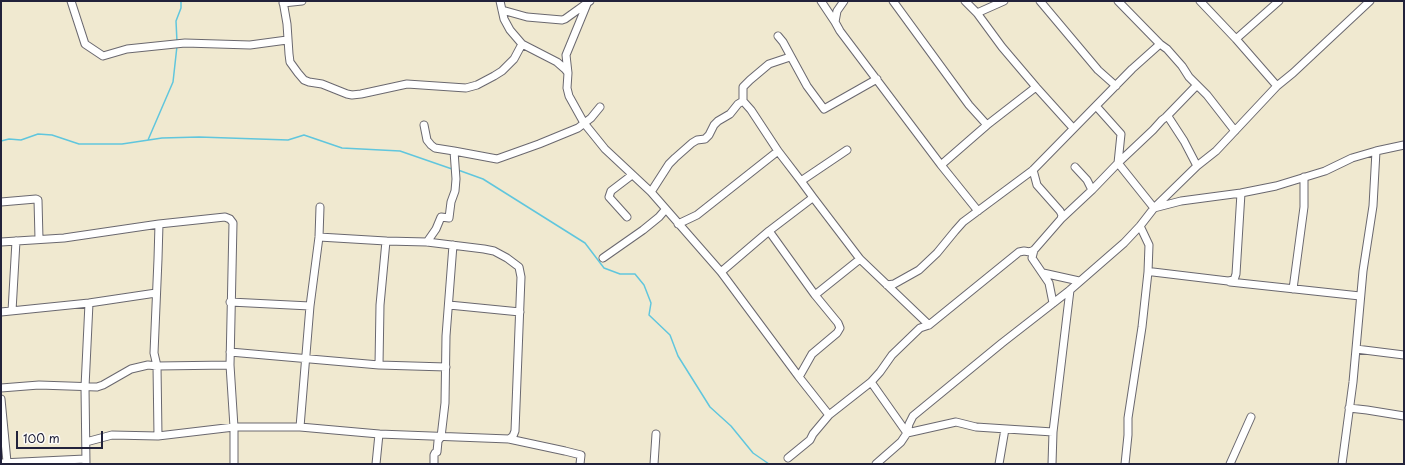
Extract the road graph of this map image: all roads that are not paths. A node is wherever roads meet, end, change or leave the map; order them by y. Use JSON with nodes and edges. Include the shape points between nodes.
{"nodes":[{"id":1,"x":71,"y":1,"type":"edge"},
{"id":2,"x":302,"y":1,"type":"edge"},
{"id":3,"x":500,"y":1,"type":"edge"},
{"id":4,"x":820,"y":1,"type":"edge"},
{"id":5,"x":844,"y":1,"type":"edge"},
{"id":6,"x":893,"y":1,"type":"edge"},
{"id":7,"x":965,"y":1,"type":"edge"},
{"id":8,"x":1004,"y":1,"type":"edge"},
{"id":9,"x":1040,"y":1,"type":"edge"},
{"id":10,"x":1118,"y":1,"type":"edge"},
{"id":11,"x":1200,"y":1,"type":"edge"},
{"id":12,"x":1279,"y":1,"type":"edge"},
{"id":13,"x":1370,"y":1,"type":"edge"},
{"id":14,"x":283,"y":2,"type":"edge"},
{"id":15,"x":588,"y":2,"type":"edge"},
{"id":16,"x":502,"y":10,"type":"junction"},
{"id":17,"x":977,"y":13,"type":"junction"},
{"id":18,"x":835,"y":22,"type":"junction"},
{"id":19,"x":778,"y":36,"type":"dead end"},
{"id":20,"x":1236,"y":39,"type":"junction"},
{"id":21,"x":287,"y":40,"type":"junction"},
{"id":22,"x":522,"y":44,"type":"junction"},
{"id":23,"x":1160,"y":44,"type":"junction"},
{"id":24,"x":790,"y":57,"type":"junction"},
{"id":25,"x":568,"y":73,"type":"junction"},
{"id":26,"x":877,"y":79,"type":"junction"},
{"id":27,"x":1197,"y":85,"type":"junction"},
{"id":28,"x":1116,"y":86,"type":"junction"},
{"id":29,"x":1277,"y":86,"type":"junction"},
{"id":30,"x":1036,"y":87,"type":"junction"},
{"id":31,"x":743,"y":101,"type":"junction"},
{"id":32,"x":1096,"y":106,"type":"junction"},
{"id":33,"x":600,"y":107,"type":"dead end"},
{"id":34,"x":1166,"y":117,"type":"junction"},
{"id":35,"x":584,"y":124,"type":"junction"},
{"id":36,"x":424,"y":125,"type":"dead end"},
{"id":37,"x":987,"y":125,"type":"junction"},
{"id":38,"x":1073,"y":128,"type":"junction"},
{"id":39,"x":1235,"y":131,"type":"junction"},
{"id":40,"x":1404,"y":145,"type":"edge"},
{"id":41,"x":847,"y":150,"type":"dead end"},
{"id":42,"x":454,"y":151,"type":"junction"},
{"id":43,"x":778,"y":151,"type":"junction"},
{"id":44,"x":1376,"y":151,"type":"junction"},
{"id":45,"x":1118,"y":163,"type":"junction"},
{"id":46,"x":941,"y":165,"type":"junction"},
{"id":47,"x":1197,"y":166,"type":"junction"},
{"id":48,"x":1075,"y":167,"type":"dead end"},
{"id":49,"x":1033,"y":170,"type":"junction"},
{"id":50,"x":632,"y":175,"type":"junction"},
{"id":51,"x":1304,"y":177,"type":"junction"},
{"id":52,"x":801,"y":181,"type":"junction"},
{"id":53,"x":1092,"y":190,"type":"junction"},
{"id":54,"x":651,"y":192,"type":"junction"},
{"id":55,"x":1241,"y":193,"type":"junction"},
{"id":56,"x":812,"y":196,"type":"junction"},
{"id":57,"x":1,"y":202,"type":"edge"},
{"id":58,"x":320,"y":207,"type":"dead end"},
{"id":59,"x":1154,"y":208,"type":"junction"},
{"id":60,"x":665,"y":210,"type":"junction"},
{"id":61,"x":978,"y":211,"type":"junction"},
{"id":62,"x":627,"y":217,"type":"dead end"},
{"id":63,"x":1062,"y":219,"type":"junction"},
{"id":64,"x":158,"y":224,"type":"junction"},
{"id":65,"x":678,"y":224,"type":"junction"},
{"id":66,"x":1140,"y":226,"type":"junction"},
{"id":67,"x":769,"y":231,"type":"junction"},
{"id":68,"x":319,"y":237,"type":"junction"},
{"id":69,"x":39,"y":239,"type":"junction"},
{"id":70,"x":16,"y":241,"type":"junction"},
{"id":71,"x":386,"y":241,"type":"junction"},
{"id":72,"x":1,"y":242,"type":"edge"},
{"id":73,"x":426,"y":242,"type":"junction"},
{"id":74,"x":454,"y":245,"type":"junction"},
{"id":75,"x":1032,"y":253,"type":"junction"},
{"id":76,"x":603,"y":258,"type":"dead end"},
{"id":77,"x":860,"y":259,"type":"junction"},
{"id":78,"x":721,"y":272,"type":"junction"},
{"id":79,"x":1148,"y":272,"type":"junction"},
{"id":80,"x":1043,"y":273,"type":"junction"},
{"id":81,"x":1080,"y":281,"type":"junction"},
{"id":82,"x":1228,"y":282,"type":"junction"},
{"id":83,"x":887,"y":285,"type":"junction"},
{"id":84,"x":1293,"y":289,"type":"junction"},
{"id":85,"x":1070,"y":290,"type":"junction"},
{"id":86,"x":156,"y":293,"type":"junction"},
{"id":87,"x":815,"y":295,"type":"junction"},
{"id":88,"x":1360,"y":296,"type":"junction"},
{"id":89,"x":230,"y":302,"type":"junction"},
{"id":90,"x":89,"y":303,"type":"junction"},
{"id":91,"x":1053,"y":303,"type":"junction"},
{"id":92,"x":449,"y":305,"type":"junction"},
{"id":93,"x":310,"y":306,"type":"junction"},
{"id":94,"x":12,"y":311,"type":"junction"},
{"id":95,"x":1,"y":312,"type":"edge"},
{"id":96,"x":520,"y":312,"type":"junction"},
{"id":97,"x":929,"y":325,"type":"junction"},
{"id":98,"x":1356,"y":349,"type":"junction"},
{"id":99,"x":230,"y":352,"type":"junction"},
{"id":100,"x":1404,"y":355,"type":"edge"},
{"id":101,"x":306,"y":359,"type":"junction"},
{"id":102,"x":230,"y":365,"type":"junction"},
{"id":103,"x":379,"y":365,"type":"junction"},
{"id":104,"x":158,"y":366,"type":"junction"},
{"id":105,"x":446,"y":367,"type":"junction"},
{"id":106,"x":798,"y":377,"type":"junction"},
{"id":107,"x":871,"y":382,"type":"junction"},
{"id":108,"x":85,"y":387,"type":"junction"},
{"id":109,"x":1,"y":388,"type":"edge"},
{"id":110,"x":1,"y":399,"type":"edge"},
{"id":111,"x":1349,"y":408,"type":"junction"},
{"id":112,"x":829,"y":415,"type":"junction"},
{"id":113,"x":1404,"y":416,"type":"edge"},
{"id":114,"x":1252,"y":417,"type":"dead end"},
{"id":115,"x":234,"y":427,"type":"junction"},
{"id":116,"x":300,"y":427,"type":"junction"},
{"id":117,"x":1005,"y":429,"type":"junction"},
{"id":118,"x":1053,"y":432,"type":"junction"},
{"id":119,"x":908,"y":433,"type":"junction"},
{"id":120,"x":379,"y":434,"type":"junction"},
{"id":121,"x":656,"y":434,"type":"dead end"},
{"id":122,"x":158,"y":436,"type":"junction"},
{"id":123,"x":441,"y":437,"type":"junction"},
{"id":124,"x":509,"y":439,"type":"junction"},
{"id":125,"x":86,"y":442,"type":"junction"},
{"id":126,"x":788,"y":458,"type":"dead end"},
{"id":127,"x":86,"y":461,"type":"edge"},
{"id":128,"x":4,"y":463,"type":"edge"},
{"id":129,"x":234,"y":464,"type":"edge"},
{"id":130,"x":376,"y":464,"type":"edge"},
{"id":131,"x":434,"y":464,"type":"edge"},
{"id":132,"x":580,"y":464,"type":"edge"},
{"id":133,"x":654,"y":464,"type":"edge"},
{"id":134,"x":876,"y":464,"type":"edge"},
{"id":135,"x":999,"y":464,"type":"edge"},
{"id":136,"x":1052,"y":464,"type":"edge"},
{"id":137,"x":1125,"y":464,"type":"edge"},
{"id":138,"x":1230,"y":464,"type":"edge"},
{"id":139,"x":1342,"y":464,"type":"edge"}],
"edges":[{"from":1,"to":21,"type":"street","via":[[85,44],[103,56],[127,49],[186,43],[250,45]]},
{"from":2,"to":14,"type":"street"},
{"from":3,"to":16,"type":"street"},
{"from":4,"to":18,"type":"street"},
{"from":5,"to":18,"type":"street","via":[[837,11]]},
{"from":6,"to":37,"type":"street","via":[[969,105]]},
{"from":7,"to":17,"type":"street"},
{"from":8,"to":17,"type":"street"},
{"from":9,"to":28,"type":"street","via":[[1098,70]]},
{"from":10,"to":23,"type":"street"},
{"from":11,"to":20,"type":"street"},
{"from":12,"to":20,"type":"street"},
{"from":13,"to":29,"type":"street"},
{"from":14,"to":21,"type":"street"},
{"from":15,"to":16,"type":"street","via":[[562,20],[527,17]]},
{"from":15,"to":25,"type":"street","via":[[566,55]]},
{"from":16,"to":22,"type":"street","via":[[510,30]]},
{"from":17,"to":30,"type":"street"},
{"from":18,"to":26,"type":"street"},
{"from":19,"to":24,"type":"street"},
{"from":20,"to":29,"type":"street"},
{"from":21,"to":22,"type":"street","via":[[290,62],[304,80],[352,94],[407,84],[471,87],[502,71],[514,60]]},
{"from":22,"to":25,"type":"street","via":[[557,62]]},
{"from":23,"to":27,"type":"street"},
{"from":23,"to":28,"type":"street"},
{"from":24,"to":26,"type":"street","via":[[824,109]]},
{"from":24,"to":31,"type":"street","via":[[769,64],[753,77],[743,87]]},
{"from":25,"to":35,"type":"street","via":[[569,96]]},
{"from":26,"to":46,"type":"street"},
{"from":27,"to":34,"type":"street"},
{"from":27,"to":39,"type":"street"},
{"from":28,"to":32,"type":"street"},
{"from":29,"to":39,"type":"street"},
{"from":30,"to":37,"type":"street"},
{"from":30,"to":38,"type":"street"},
{"from":31,"to":43,"type":"street"},
{"from":31,"to":54,"type":"street","via":[[714,125],[709,136],[692,143],[675,158]]},
{"from":32,"to":38,"type":"street"},
{"from":32,"to":45,"type":"street","via":[[1121,134]]},
{"from":33,"to":35,"type":"street"},
{"from":34,"to":45,"type":"street"},
{"from":34,"to":47,"type":"street","via":[[1169,118]]},
{"from":35,"to":42,"type":"street","via":[[563,135],[497,159]]},
{"from":35,"to":50,"type":"street","via":[[600,144]]},
{"from":36,"to":42,"type":"street","via":[[430,145]]},
{"from":37,"to":46,"type":"street"},
{"from":38,"to":49,"type":"street"},
{"from":39,"to":47,"type":"street"},
{"from":40,"to":44,"type":"street"},
{"from":41,"to":52,"type":"street"},
{"from":42,"to":73,"type":"street","via":[[456,179],[450,215],[449,218],[441,217]]},
{"from":43,"to":52,"type":"street"},
{"from":43,"to":65,"type":"street","via":[[697,215]]},
{"from":44,"to":51,"type":"street"},
{"from":44,"to":88,"type":"street","via":[[1373,206]]},
{"from":45,"to":53,"type":"street"},
{"from":45,"to":59,"type":"street"},
{"from":46,"to":61,"type":"street"},
{"from":47,"to":59,"type":"street"},
{"from":48,"to":53,"type":"street"},
{"from":49,"to":61,"type":"street"},
{"from":49,"to":63,"type":"street","via":[[1037,185],[1060,211]]},
{"from":50,"to":54,"type":"street"},
{"from":50,"to":62,"type":"street","via":[[612,191],[609,197]]},
{"from":51,"to":55,"type":"street"},
{"from":51,"to":84,"type":"street","via":[[1304,207]]},
{"from":52,"to":56,"type":"street"},
{"from":53,"to":63,"type":"street"},
{"from":54,"to":60,"type":"street"},
{"from":55,"to":59,"type":"street","via":[[1180,200]]},
{"from":55,"to":82,"type":"street","via":[[1236,274],[1234,280]]},
{"from":56,"to":67,"type":"street","via":[[811,200]]},
{"from":56,"to":77,"type":"street"},
{"from":57,"to":69,"type":"street","via":[[38,200]]},
{"from":58,"to":68,"type":"street"},
{"from":59,"to":66,"type":"street"},
{"from":60,"to":65,"type":"street"},
{"from":60,"to":76,"type":"street","via":[[643,230]]},
{"from":61,"to":83,"type":"street","via":[[955,231],[919,270],[894,284]]},
{"from":63,"to":75,"type":"street"},
{"from":64,"to":69,"type":"street","via":[[64,238]]},
{"from":64,"to":86,"type":"street"},
{"from":64,"to":89,"type":"street","via":[[225,217],[230,219],[233,223]]},
{"from":65,"to":78,"type":"street"},
{"from":66,"to":79,"type":"street","via":[[1149,245]]},
{"from":66,"to":81,"type":"street"},
{"from":67,"to":78,"type":"street"},
{"from":67,"to":87,"type":"street"},
{"from":68,"to":71,"type":"street"},
{"from":68,"to":93,"type":"street"},
{"from":69,"to":70,"type":"street"},
{"from":70,"to":72,"type":"street"},
{"from":70,"to":94,"type":"street"},
{"from":71,"to":73,"type":"street"},
{"from":71,"to":103,"type":"street","via":[[380,305]]},
{"from":73,"to":74,"type":"street"},
{"from":74,"to":92,"type":"street"},
{"from":74,"to":96,"type":"street","via":[[494,251],[519,267]]},
{"from":75,"to":80,"type":"street"},
{"from":75,"to":97,"type":"street","via":[[1019,252]]},
{"from":77,"to":83,"type":"street"},
{"from":77,"to":87,"type":"street"},
{"from":78,"to":106,"type":"street"},
{"from":79,"to":82,"type":"street"},
{"from":79,"to":137,"type":"street","via":[[1128,418]]},
{"from":80,"to":81,"type":"street"},
{"from":80,"to":91,"type":"street","via":[[1049,283]]},
{"from":81,"to":85,"type":"street"},
{"from":82,"to":84,"type":"street"},
{"from":83,"to":97,"type":"street"},
{"from":84,"to":88,"type":"street"},
{"from":85,"to":91,"type":"street"},
{"from":85,"to":118,"type":"street"},
{"from":86,"to":90,"type":"street"},
{"from":86,"to":104,"type":"street","via":[[154,353]]},
{"from":87,"to":106,"type":"street","via":[[840,328],[812,354]]},
{"from":88,"to":98,"type":"street"},
{"from":89,"to":93,"type":"street"},
{"from":89,"to":99,"type":"street"},
{"from":90,"to":94,"type":"street"},
{"from":90,"to":108,"type":"street"},
{"from":91,"to":119,"type":"street","via":[[913,416]]},
{"from":92,"to":96,"type":"street"},
{"from":92,"to":105,"type":"street"},
{"from":93,"to":101,"type":"street"},
{"from":94,"to":95,"type":"street"},
{"from":96,"to":124,"type":"street","via":[[515,431]]},
{"from":97,"to":107,"type":"street","via":[[920,328],[896,351]]},
{"from":98,"to":100,"type":"street"},
{"from":98,"to":111,"type":"street"},
{"from":99,"to":101,"type":"street"},
{"from":99,"to":102,"type":"street"},
{"from":101,"to":103,"type":"street"},
{"from":101,"to":116,"type":"street"},
{"from":102,"to":104,"type":"street"},
{"from":102,"to":115,"type":"street"},
{"from":103,"to":105,"type":"street"},
{"from":104,"to":108,"type":"street","via":[[148,365],[131,369],[103,386]]},
{"from":104,"to":122,"type":"street"},
{"from":105,"to":123,"type":"street"},
{"from":106,"to":112,"type":"street"},
{"from":107,"to":112,"type":"street"},
{"from":107,"to":119,"type":"street"},
{"from":108,"to":109,"type":"street","via":[[39,385]]},
{"from":108,"to":125,"type":"street"},
{"from":110,"to":128,"type":"street"},
{"from":111,"to":113,"type":"street"},
{"from":111,"to":139,"type":"street"},
{"from":112,"to":126,"type":"street","via":[[810,440]]},
{"from":114,"to":138,"type":"street"},
{"from":115,"to":116,"type":"street"},
{"from":115,"to":122,"type":"street"},
{"from":115,"to":129,"type":"street"},
{"from":116,"to":120,"type":"street"},
{"from":117,"to":118,"type":"street"},
{"from":117,"to":119,"type":"street","via":[[976,427],[956,422]]},
{"from":117,"to":135,"type":"street"},
{"from":118,"to":136,"type":"street"},
{"from":119,"to":134,"type":"street"},
{"from":120,"to":123,"type":"street"},
{"from":120,"to":130,"type":"street"},
{"from":121,"to":133,"type":"street"},
{"from":122,"to":125,"type":"street","via":[[112,435]]},
{"from":123,"to":124,"type":"street"},
{"from":123,"to":131,"type":"street","via":[[434,455]]},
{"from":124,"to":132,"type":"street","via":[[581,455]]},
{"from":125,"to":127,"type":"street"},
{"from":127,"to":128,"type":"street"}]}
